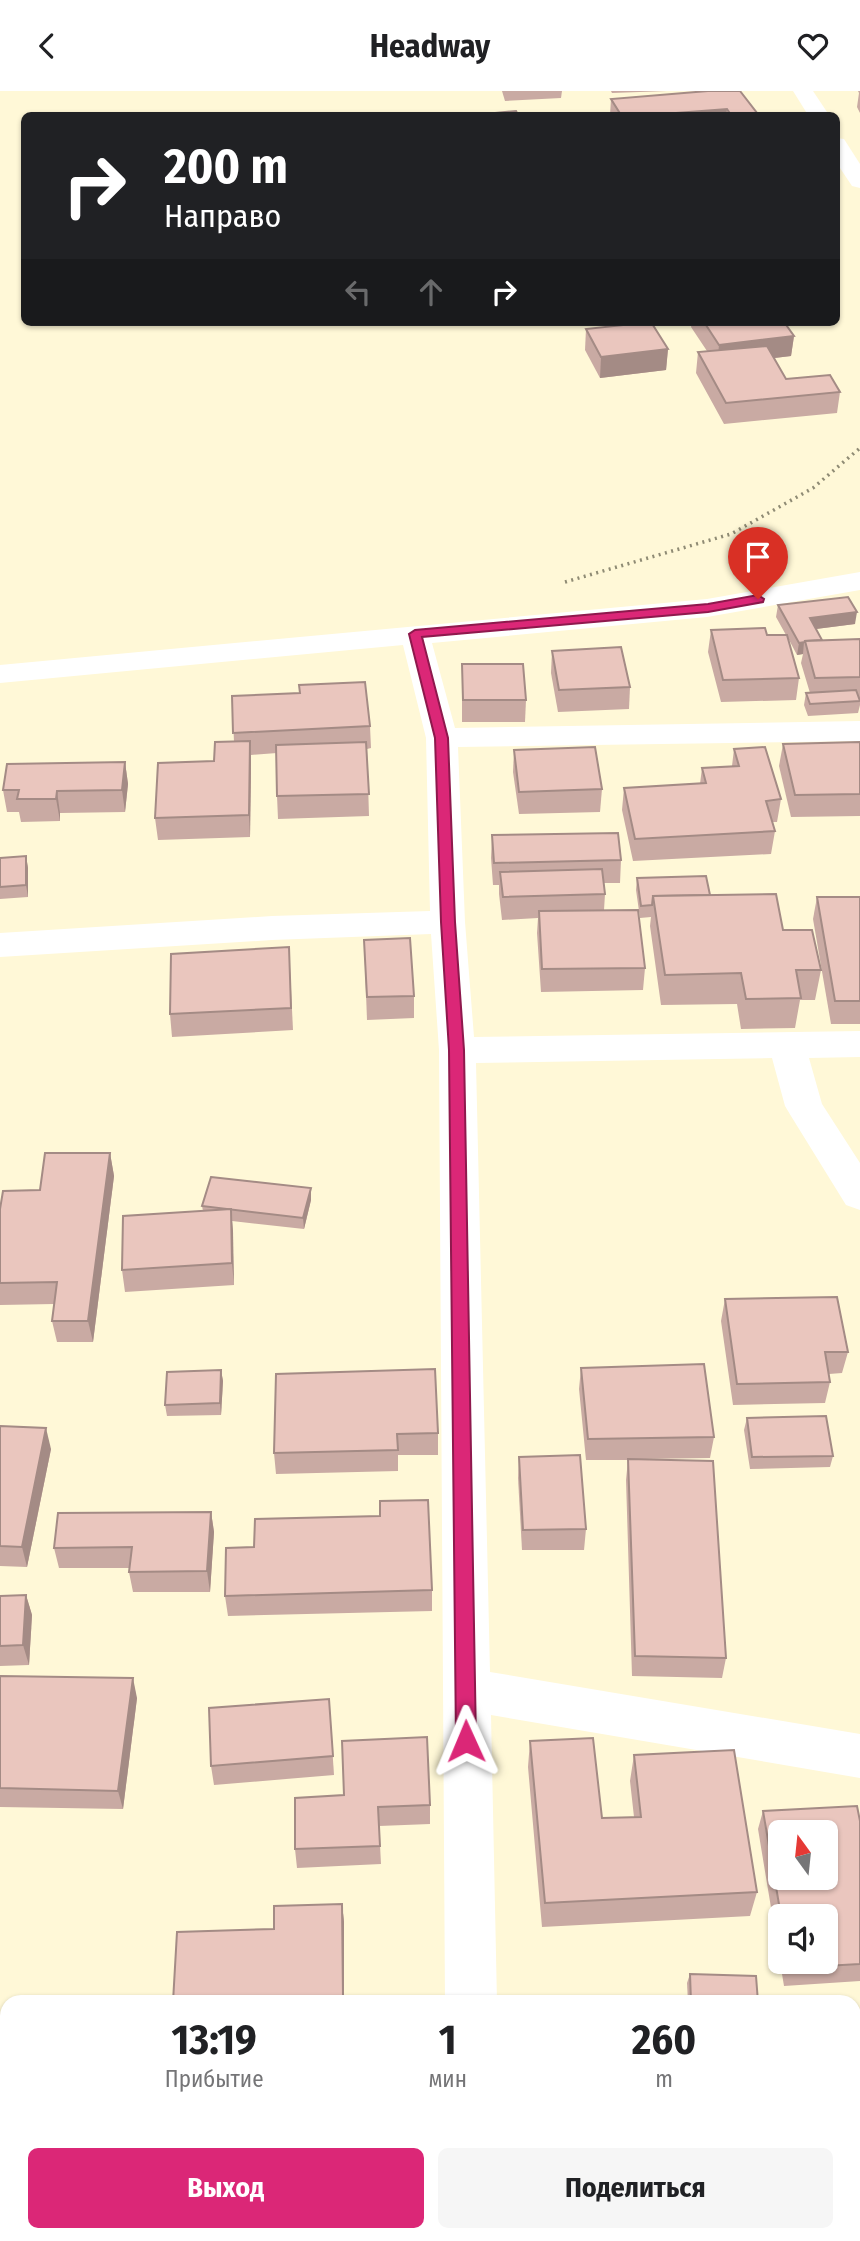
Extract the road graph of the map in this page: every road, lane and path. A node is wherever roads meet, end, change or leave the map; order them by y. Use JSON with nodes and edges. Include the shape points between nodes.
{"nodes":[{"id":1,"x":803,"y":91,"type":"edge"},
{"id":2,"x":816,"y":112,"type":"edge"},
{"id":3,"x":840,"y":150,"type":"edge"},
{"id":4,"x":860,"y":181,"type":"edge"},
{"id":5,"x":860,"y":448,"type":"edge"},
{"id":6,"x":860,"y":581,"type":"edge"},
{"id":7,"x":560,"y":584,"type":"dead end"},
{"id":8,"x":415,"y":634,"type":"junction"},
{"id":9,"x":0,"y":674,"type":"edge"},
{"id":10,"x":860,"y":731,"type":"edge"},
{"id":11,"x":442,"y":738,"type":"junction"},
{"id":12,"x":448,"y":922,"type":"junction"},
{"id":13,"x":0,"y":945,"type":"edge"},
{"id":14,"x":786,"y":1043,"type":"junction"},
{"id":15,"x":860,"y":1044,"type":"edge"},
{"id":16,"x":457,"y":1050,"type":"junction"},
{"id":17,"x":860,"y":1195,"type":"edge"},
{"id":18,"x":465,"y":1689,"type":"junction"},
{"id":19,"x":860,"y":1756,"type":"edge"},
{"id":20,"x":471,"y":1995,"type":"edge"}],
"edges":[{"from":1,"to":2,"type":"street"},
{"from":3,"to":4,"type":"street"},
{"from":5,"to":7,"type":"path","via":[[813,488],[731,534]]},
{"from":6,"to":8,"type":"street","via":[[708,608]]},
{"from":8,"to":9,"type":"street"},
{"from":8,"to":11,"type":"street"},
{"from":10,"to":11,"type":"street"},
{"from":11,"to":12,"type":"street"},
{"from":12,"to":13,"type":"street"},
{"from":12,"to":16,"type":"street"},
{"from":14,"to":15,"type":"street"},
{"from":14,"to":16,"type":"street"},
{"from":14,"to":17,"type":"street","via":[[804,1106]]},
{"from":16,"to":18,"type":"street"},
{"from":18,"to":19,"type":"street"},
{"from":18,"to":20,"type":"street"}]}
